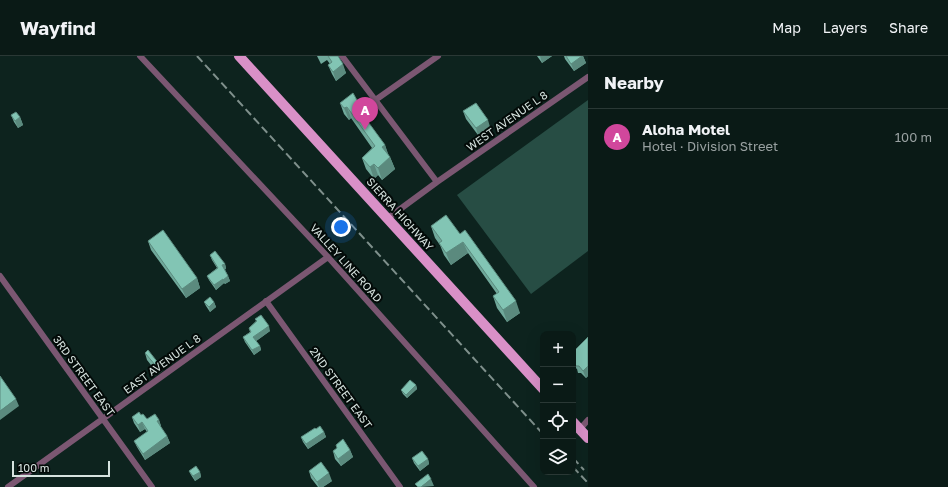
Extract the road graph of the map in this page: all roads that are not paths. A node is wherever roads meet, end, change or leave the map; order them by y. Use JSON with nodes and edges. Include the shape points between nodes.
{"nodes":[{"id":1,"x":140,"y":56,"type":"edge"},
{"id":2,"x":239,"y":56,"type":"edge"},
{"id":3,"x":342,"y":56,"type":"edge"},
{"id":4,"x":438,"y":56,"type":"edge"},
{"id":5,"x":588,"y":77,"type":"edge"},
{"id":6,"x":374,"y":101,"type":"junction"},
{"id":7,"x":437,"y":182,"type":"junction"},
{"id":8,"x":388,"y":218,"type":"junction"},
{"id":9,"x":328,"y":258,"type":"junction"},
{"id":10,"x":0,"y":276,"type":"edge"},
{"id":11,"x":266,"y":301,"type":"junction"},
{"id":12,"x":540,"y":385,"type":"edge"},
{"id":13,"x":102,"y":419,"type":"junction"},
{"id":14,"x":588,"y":420,"type":"edge"},
{"id":15,"x":576,"y":425,"type":"edge"},
{"id":16,"x":588,"y":438,"type":"edge"},
{"id":17,"x":8,"y":487,"type":"edge"},
{"id":18,"x":152,"y":487,"type":"edge"},
{"id":19,"x":400,"y":487,"type":"edge"},
{"id":20,"x":534,"y":487,"type":"edge"}],
"edges":[{"from":1,"to":9,"type":"street","name":"VALLEY LINE ROAD"},
{"from":2,"to":8,"type":"main road","name":"SIERRA HIGHWAY"},
{"from":3,"to":6,"type":"street"},
{"from":4,"to":6,"type":"street"},
{"from":5,"to":7,"type":"street","name":"WEST AVENUE L 8"},
{"from":6,"to":7,"type":"street"},
{"from":7,"to":8,"type":"street"},
{"from":8,"to":12,"type":"main road","name":"SIERRA HIGHWAY"},
{"from":9,"to":11,"type":"street","name":"EAST AVENUE L 8"},
{"from":9,"to":20,"type":"street","name":"VALLEY LINE ROAD"},
{"from":10,"to":13,"type":"street","name":"3RD STREET EAST"},
{"from":11,"to":13,"type":"street","name":"EAST AVENUE L 8"},
{"from":11,"to":19,"type":"street","name":"2ND STREET EAST"},
{"from":13,"to":17,"type":"street","name":"EAST AVENUE L 8"},
{"from":13,"to":18,"type":"street","name":"3RD STREET EAST"},
{"from":14,"to":15,"type":"street"},
{"from":15,"to":16,"type":"main road"}]}
